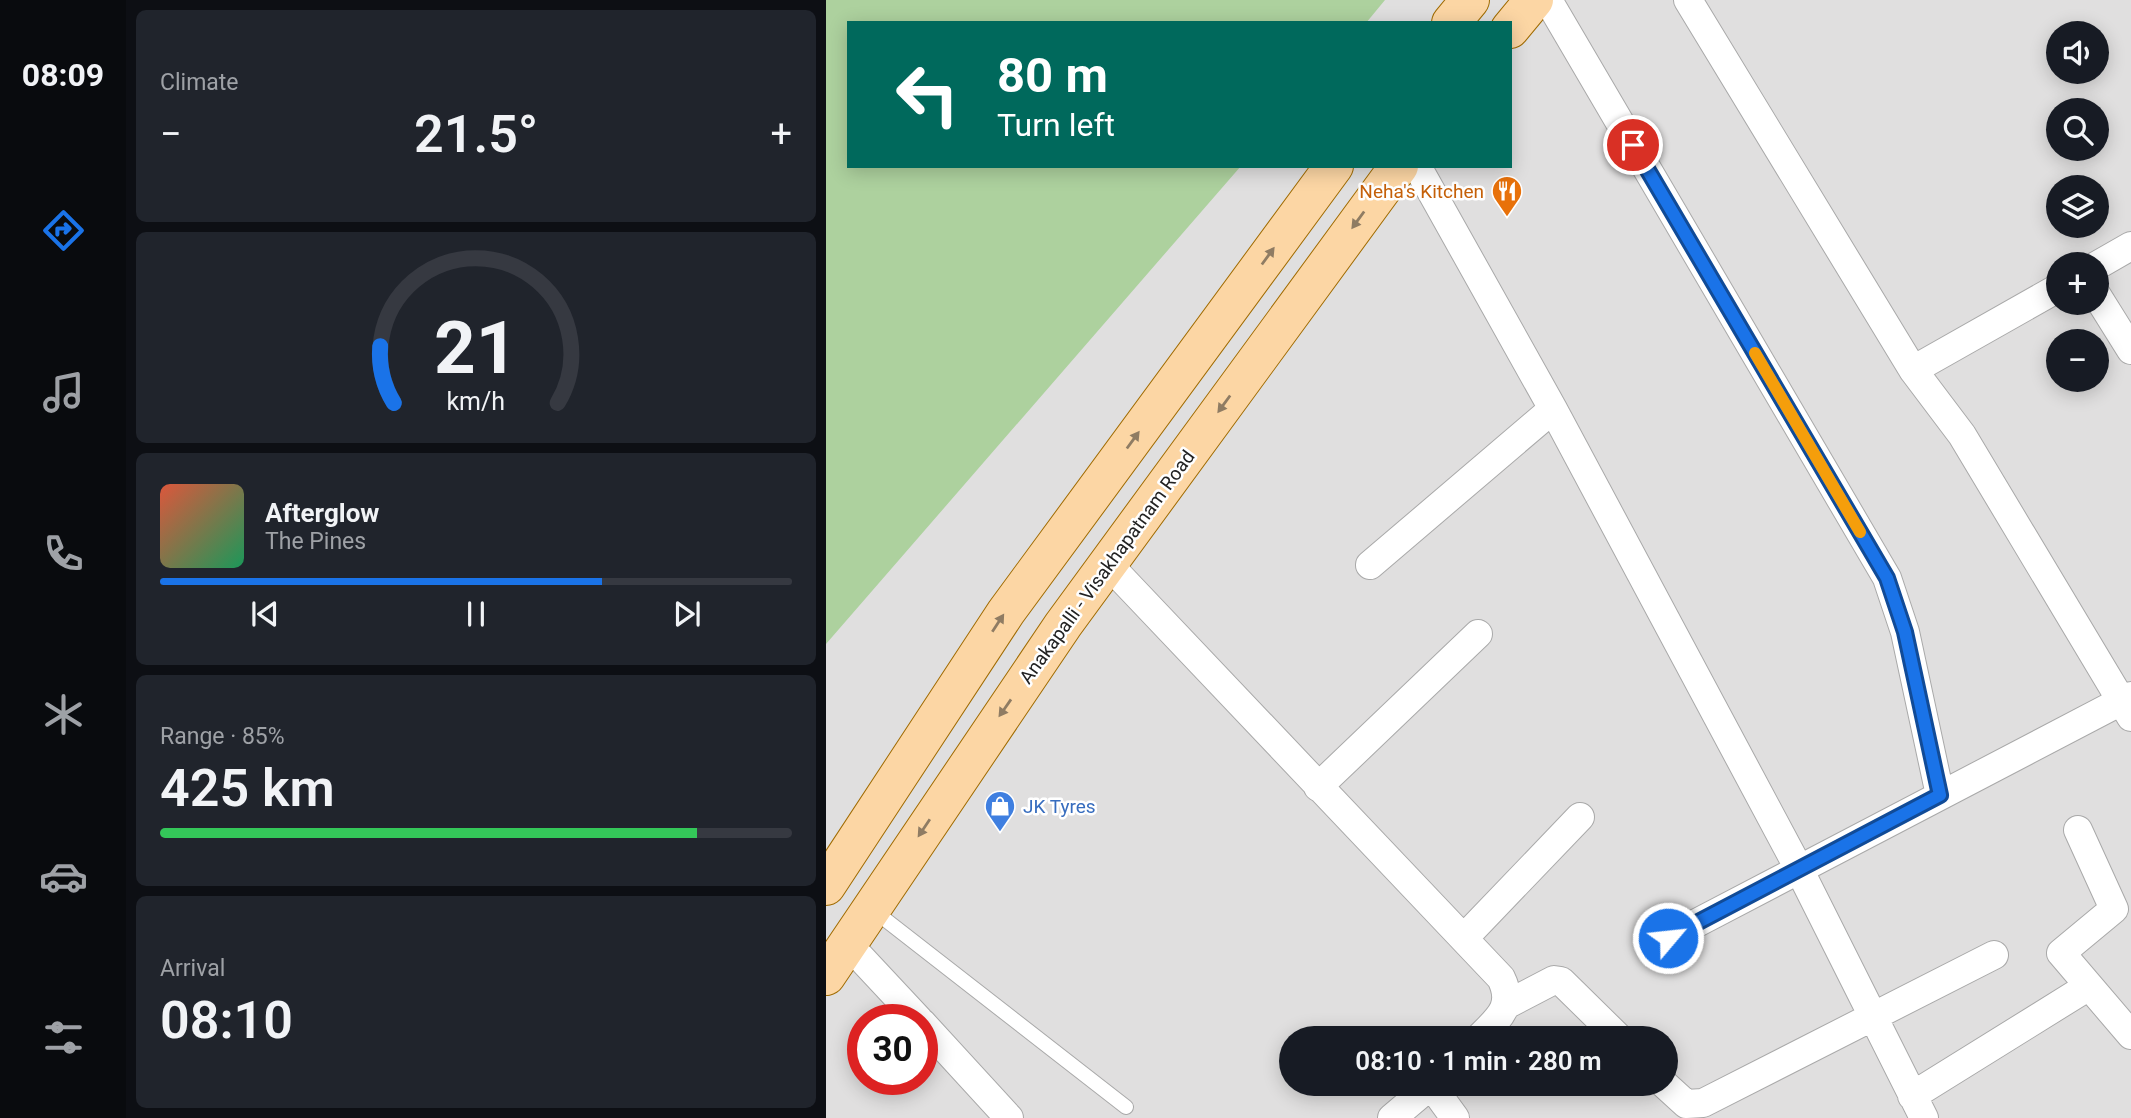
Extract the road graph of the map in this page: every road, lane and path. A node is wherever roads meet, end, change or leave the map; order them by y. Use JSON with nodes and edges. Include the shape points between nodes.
{"nodes":[{"id":1,"x":1470,"y":0,"type":"edge"},
{"id":2,"x":1534,"y":0,"type":"edge"},
{"id":3,"x":1548,"y":0,"type":"edge"},
{"id":4,"x":1688,"y":0,"type":"edge"},
{"id":5,"x":1453,"y":21,"type":"edge"},
{"id":6,"x":1512,"y":27,"type":"edge"},
{"id":7,"x":1333,"y":168,"type":"edge"},
{"id":8,"x":1398,"y":168,"type":"edge"},
{"id":9,"x":1418,"y":168,"type":"edge"},
{"id":10,"x":2131,"y":246,"type":"edge"},
{"id":11,"x":2109,"y":259,"type":"edge"},
{"id":12,"x":2046,"y":295,"type":"edge"},
{"id":13,"x":2109,"y":315,"type":"edge"},
{"id":14,"x":2131,"y":350,"type":"edge"},
{"id":15,"x":1913,"y":370,"type":"junction"},
{"id":16,"x":1553,"y":409,"type":"junction"},
{"id":17,"x":1108,"y":564,"type":"junction"},
{"id":18,"x":1370,"y":565,"type":"dead end"},
{"id":19,"x":1478,"y":634,"type":"dead end"},
{"id":20,"x":2128,"y":704,"type":"edge"},
{"id":21,"x":920,"y":742,"type":"junction"},
{"id":22,"x":962,"y":771,"type":"junction"},
{"id":23,"x":1318,"y":787,"type":"junction"},
{"id":24,"x":1940,"y":795,"type":"junction"},
{"id":25,"x":1580,"y":817,"type":"dead end"},
{"id":26,"x":2078,"y":830,"type":"dead end"},
{"id":27,"x":1799,"y":869,"type":"junction"},
{"id":28,"x":826,"y":886,"type":"edge"},
{"id":29,"x":871,"y":908,"type":"junction"},
{"id":30,"x":1464,"y":938,"type":"junction"},
{"id":31,"x":1668,"y":938,"type":"dead end"},
{"id":32,"x":848,"y":944,"type":"junction"},
{"id":33,"x":1994,"y":955,"type":"dead end"},
{"id":34,"x":826,"y":976,"type":"edge"},
{"id":35,"x":2089,"y":986,"type":"junction"},
{"id":36,"x":904,"y":1004,"type":"edge"},
{"id":37,"x":1508,"y":1004,"type":"junction"},
{"id":38,"x":1872,"y":1018,"type":"junction"},
{"id":39,"x":1492,"y":1026,"type":"edge"},
{"id":40,"x":1607,"y":1026,"type":"edge"},
{"id":41,"x":2131,"y":1035,"type":"edge"},
{"id":42,"x":938,"y":1041,"type":"edge"},
{"id":43,"x":1418,"y":1096,"type":"edge"},
{"id":44,"x":1440,"y":1096,"type":"edge"},
{"id":45,"x":1677,"y":1096,"type":"edge"},
{"id":46,"x":1126,"y":1107,"type":"dead end"},
{"id":47,"x":1918,"y":1107,"type":"edge"},
{"id":48,"x":1009,"y":1118,"type":"edge"},
{"id":49,"x":1392,"y":1118,"type":"edge"},
{"id":50,"x":1455,"y":1118,"type":"edge"}],
"edges":[{"from":1,"to":5,"type":"main road"},
{"from":2,"to":6,"type":"main road"},
{"from":3,"to":24,"type":"street","via":[[1887,578],[1905,632]]},
{"from":4,"to":15,"type":"street"},
{"from":21,"to":7,"type":"main road","one_way":true,"via":[[1006,611]]},
{"from":8,"to":17,"type":"main road","name":"Anakapalli - Visakhapatnam Road","one_way":true},
{"from":9,"to":16,"type":"street"},
{"from":10,"to":11,"type":"street"},
{"from":12,"to":15,"type":"street"},
{"from":13,"to":14,"type":"street"},
{"from":15,"to":20,"type":"street","via":[[1962,435]]},
{"from":16,"to":18,"type":"street"},
{"from":16,"to":27,"type":"street"},
{"from":17,"to":22,"type":"main road","name":"Anakapalli - Visakhapatnam Road","one_way":true},
{"from":17,"to":23,"type":"street"},
{"from":19,"to":23,"type":"street"},
{"from":20,"to":24,"type":"street"},
{"from":21,"to":22,"type":"main road"},
{"from":21,"to":28,"type":"main road"},
{"from":22,"to":29,"type":"main road","name":"Anakapalli - Visakhapatnam Road","one_way":true},
{"from":23,"to":30,"type":"street"},
{"from":24,"to":27,"type":"street"},
{"from":25,"to":30,"type":"street"},
{"from":26,"to":35,"type":"street","via":[[2114,909],[2061,953]]},
{"from":27,"to":31,"type":"street"},
{"from":27,"to":38,"type":"street"},
{"from":29,"to":32,"type":"main road","name":"Anakapalli - Visakhapatnam Road"},
{"from":29,"to":46,"type":"lane"},
{"from":30,"to":37,"type":"street","via":[[1501,978]]},
{"from":32,"to":34,"type":"main road","name":"Anakapalli - Visakhapatnam Road"},
{"from":32,"to":36,"type":"street"},
{"from":33,"to":38,"type":"street"},
{"from":35,"to":41,"type":"street"},
{"from":35,"to":47,"type":"street"},
{"from":37,"to":39,"type":"street"},
{"from":37,"to":40,"type":"street","via":[[1561,981]]},
{"from":38,"to":45,"type":"street","via":[[1703,1103],[1686,1104]]},
{"from":38,"to":47,"type":"street"},
{"from":42,"to":48,"type":"street"},
{"from":43,"to":49,"type":"street"},
{"from":44,"to":50,"type":"street"}]}
